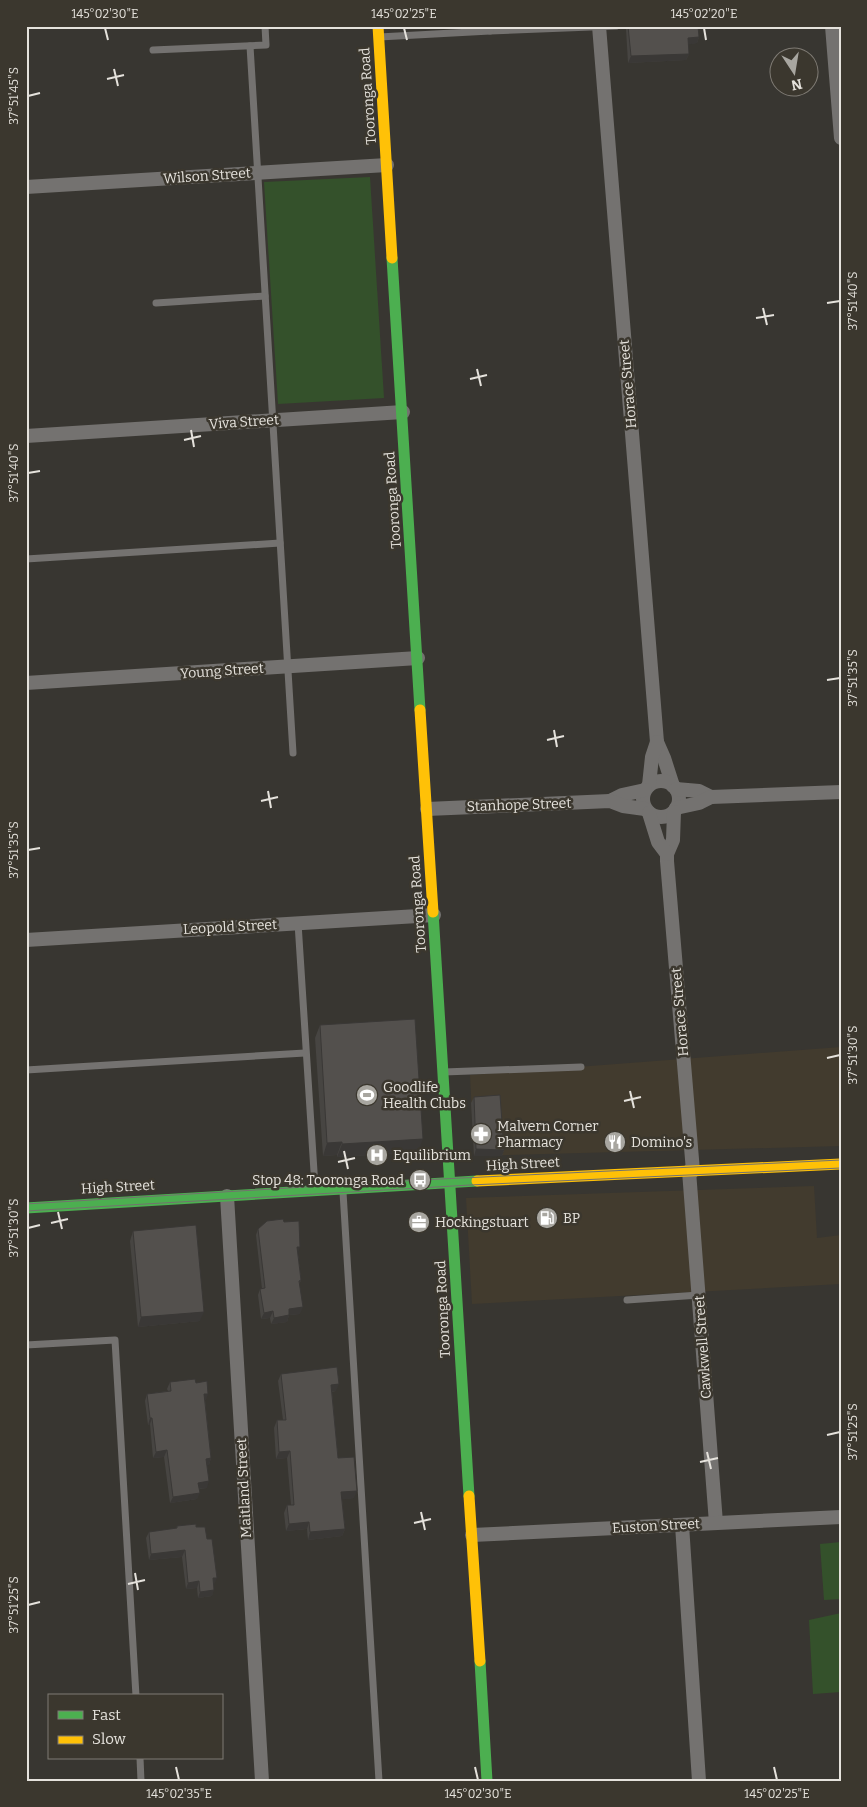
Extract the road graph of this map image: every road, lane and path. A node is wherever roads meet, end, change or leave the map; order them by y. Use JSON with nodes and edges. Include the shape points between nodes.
{"nodes":[{"id":1,"x":265,"y":26,"type":"edge"},
{"id":2,"x":617,"y":26,"type":"edge"},
{"id":3,"x":832,"y":26,"type":"edge"},
{"id":4,"x":599,"y":27,"type":"edge"},
{"id":5,"x":490,"y":29,"type":"edge"},
{"id":6,"x":379,"y":32,"type":"edge"},
{"id":7,"x":250,"y":46,"type":"junction"},
{"id":8,"x":153,"y":50,"type":"dead end"},
{"id":9,"x":841,"y":138,"type":"edge"},
{"id":10,"x":387,"y":165,"type":"junction"},
{"id":11,"x":257,"y":173,"type":"junction"},
{"id":12,"x":26,"y":187,"type":"edge"},
{"id":13,"x":265,"y":296,"type":"junction"},
{"id":14,"x":156,"y":303,"type":"dead end"},
{"id":15,"x":403,"y":412,"type":"junction"},
{"id":16,"x":272,"y":420,"type":"junction"},
{"id":17,"x":26,"y":436,"type":"edge"},
{"id":18,"x":280,"y":543,"type":"junction"},
{"id":19,"x":26,"y":559,"type":"edge"},
{"id":20,"x":418,"y":658,"type":"junction"},
{"id":21,"x":287,"y":666,"type":"junction"},
{"id":22,"x":26,"y":683,"type":"edge"},
{"id":23,"x":657,"y":742,"type":"junction"},
{"id":24,"x":293,"y":753,"type":"dead end"},
{"id":25,"x":674,"y":787,"type":"junction"},
{"id":26,"x":647,"y":788,"type":"junction"},
{"id":27,"x":841,"y":792,"type":"edge"},
{"id":28,"x":711,"y":797,"type":"junction"},
{"id":29,"x":610,"y":801,"type":"junction"},
{"id":30,"x":427,"y":809,"type":"junction"},
{"id":31,"x":675,"y":810,"type":"junction"},
{"id":32,"x":647,"y":811,"type":"junction"},
{"id":33,"x":667,"y":854,"type":"junction"},
{"id":34,"x":434,"y":915,"type":"junction"},
{"id":35,"x":298,"y":923,"type":"junction"},
{"id":36,"x":26,"y":940,"type":"edge"},
{"id":37,"x":305,"y":1053,"type":"junction"},
{"id":38,"x":581,"y":1067,"type":"dead end"},
{"id":39,"x":26,"y":1070,"type":"edge"},
{"id":40,"x":444,"y":1072,"type":"junction"},
{"id":41,"x":841,"y":1164,"type":"edge"},
{"id":42,"x":691,"y":1171,"type":"junction"},
{"id":43,"x":451,"y":1182,"type":"junction"},
{"id":44,"x":344,"y":1189,"type":"junction"},
{"id":45,"x":315,"y":1190,"type":"junction"},
{"id":46,"x":227,"y":1196,"type":"junction"},
{"id":47,"x":26,"y":1208,"type":"edge"},
{"id":48,"x":699,"y":1295,"type":"junction"},
{"id":49,"x":628,"y":1300,"type":"dead end"},
{"id":50,"x":26,"y":1345,"type":"edge"},
{"id":51,"x":841,"y":1517,"type":"edge"},
{"id":52,"x":716,"y":1523,"type":"junction"},
{"id":53,"x":682,"y":1525,"type":"junction"},
{"id":54,"x":472,"y":1535,"type":"junction"},
{"id":55,"x":136,"y":1694,"type":"edge"},
{"id":56,"x":140,"y":1760,"type":"edge"},
{"id":57,"x":141,"y":1781,"type":"edge"},
{"id":58,"x":262,"y":1781,"type":"edge"},
{"id":59,"x":379,"y":1781,"type":"edge"},
{"id":60,"x":487,"y":1781,"type":"edge"},
{"id":61,"x":699,"y":1781,"type":"edge"}],
"edges":[{"from":1,"to":7,"type":"lane","via":[[266,45]]},
{"from":2,"to":4,"type":"lane"},
{"from":3,"to":9,"type":"street"},
{"from":4,"to":5,"type":"lane"},
{"from":4,"to":23,"type":"street","name":"Horace Street"},
{"from":5,"to":6,"type":"lane"},
{"from":6,"to":10,"type":"main road","name":"Tooronga Road"},
{"from":7,"to":8,"type":"lane"},
{"from":7,"to":11,"type":"lane"},
{"from":10,"to":11,"type":"street","name":"Wilson Street"},
{"from":10,"to":15,"type":"main road","name":"Tooronga Road"},
{"from":11,"to":12,"type":"street","name":"Wilson Street"},
{"from":11,"to":13,"type":"lane"},
{"from":13,"to":14,"type":"lane"},
{"from":13,"to":16,"type":"lane"},
{"from":15,"to":16,"type":"street","name":"Viva Street"},
{"from":15,"to":20,"type":"main road","name":"Tooronga Road"},
{"from":16,"to":17,"type":"street","name":"Viva Street"},
{"from":16,"to":18,"type":"lane"},
{"from":18,"to":19,"type":"lane"},
{"from":18,"to":21,"type":"lane"},
{"from":20,"to":21,"type":"street","name":"Young Street"},
{"from":20,"to":30,"type":"main road","name":"Tooronga Road"},
{"from":21,"to":22,"type":"street","name":"Young Street"},
{"from":21,"to":24,"type":"lane"},
{"from":23,"to":25,"type":"street","name":"Horace Street"},
{"from":23,"to":26,"type":"street","name":"Horace Street"},
{"from":25,"to":26,"type":"street","via":[[661,781]]},
{"from":25,"to":28,"type":"street","via":[[699,791]]},
{"from":25,"to":31,"type":"street","via":[[679,798]]},
{"from":26,"to":29,"type":"street","name":"Stanhope Street"},
{"from":26,"to":32,"type":"street","via":[[642,800]]},
{"from":27,"to":28,"type":"street"},
{"from":28,"to":31,"type":"street","via":[[699,804]]},
{"from":29,"to":30,"type":"street","name":"Stanhope Street"},
{"from":29,"to":32,"type":"street","name":"Stanhope Street"},
{"from":30,"to":34,"type":"main road","name":"Tooronga Road"},
{"from":31,"to":32,"type":"street","via":[[662,817]]},
{"from":31,"to":33,"type":"street","name":"Horace Street","via":[[673,840]]},
{"from":32,"to":33,"type":"street","name":"Horace Street","via":[[658,842]]},
{"from":33,"to":42,"type":"street","name":"Horace Street"},
{"from":34,"to":35,"type":"street","name":"Leopold Street"},
{"from":34,"to":40,"type":"main road","name":"Tooronga Road"},
{"from":35,"to":36,"type":"street","name":"Leopold Street"},
{"from":35,"to":37,"type":"lane"},
{"from":37,"to":39,"type":"lane"},
{"from":37,"to":45,"type":"lane"},
{"from":38,"to":40,"type":"lane"},
{"from":40,"to":43,"type":"main road","name":"Tooronga Road"},
{"from":41,"to":42,"type":"main road","name":"High Street"},
{"from":42,"to":43,"type":"main road","name":"High Street"},
{"from":42,"to":48,"type":"street","name":"Cawkwell Street"},
{"from":43,"to":44,"type":"main road","name":"High Street"},
{"from":43,"to":54,"type":"main road","name":"Tooronga Road"},
{"from":44,"to":45,"type":"main road","name":"High Street"},
{"from":44,"to":59,"type":"lane"},
{"from":45,"to":46,"type":"main road","name":"High Street"},
{"from":46,"to":47,"type":"main road","name":"High Street"},
{"from":46,"to":58,"type":"street","name":"Maitland Street"},
{"from":48,"to":49,"type":"lane"},
{"from":48,"to":52,"type":"street","name":"Cawkwell Street"},
{"from":50,"to":55,"type":"lane","via":[[115,1340]]},
{"from":51,"to":52,"type":"street","name":"Euston Street"},
{"from":52,"to":53,"type":"street","name":"Euston Street"},
{"from":53,"to":54,"type":"street","name":"Euston Street"},
{"from":53,"to":61,"type":"street"},
{"from":54,"to":60,"type":"main road","name":"Tooronga Road"},
{"from":56,"to":57,"type":"lane"}]}
